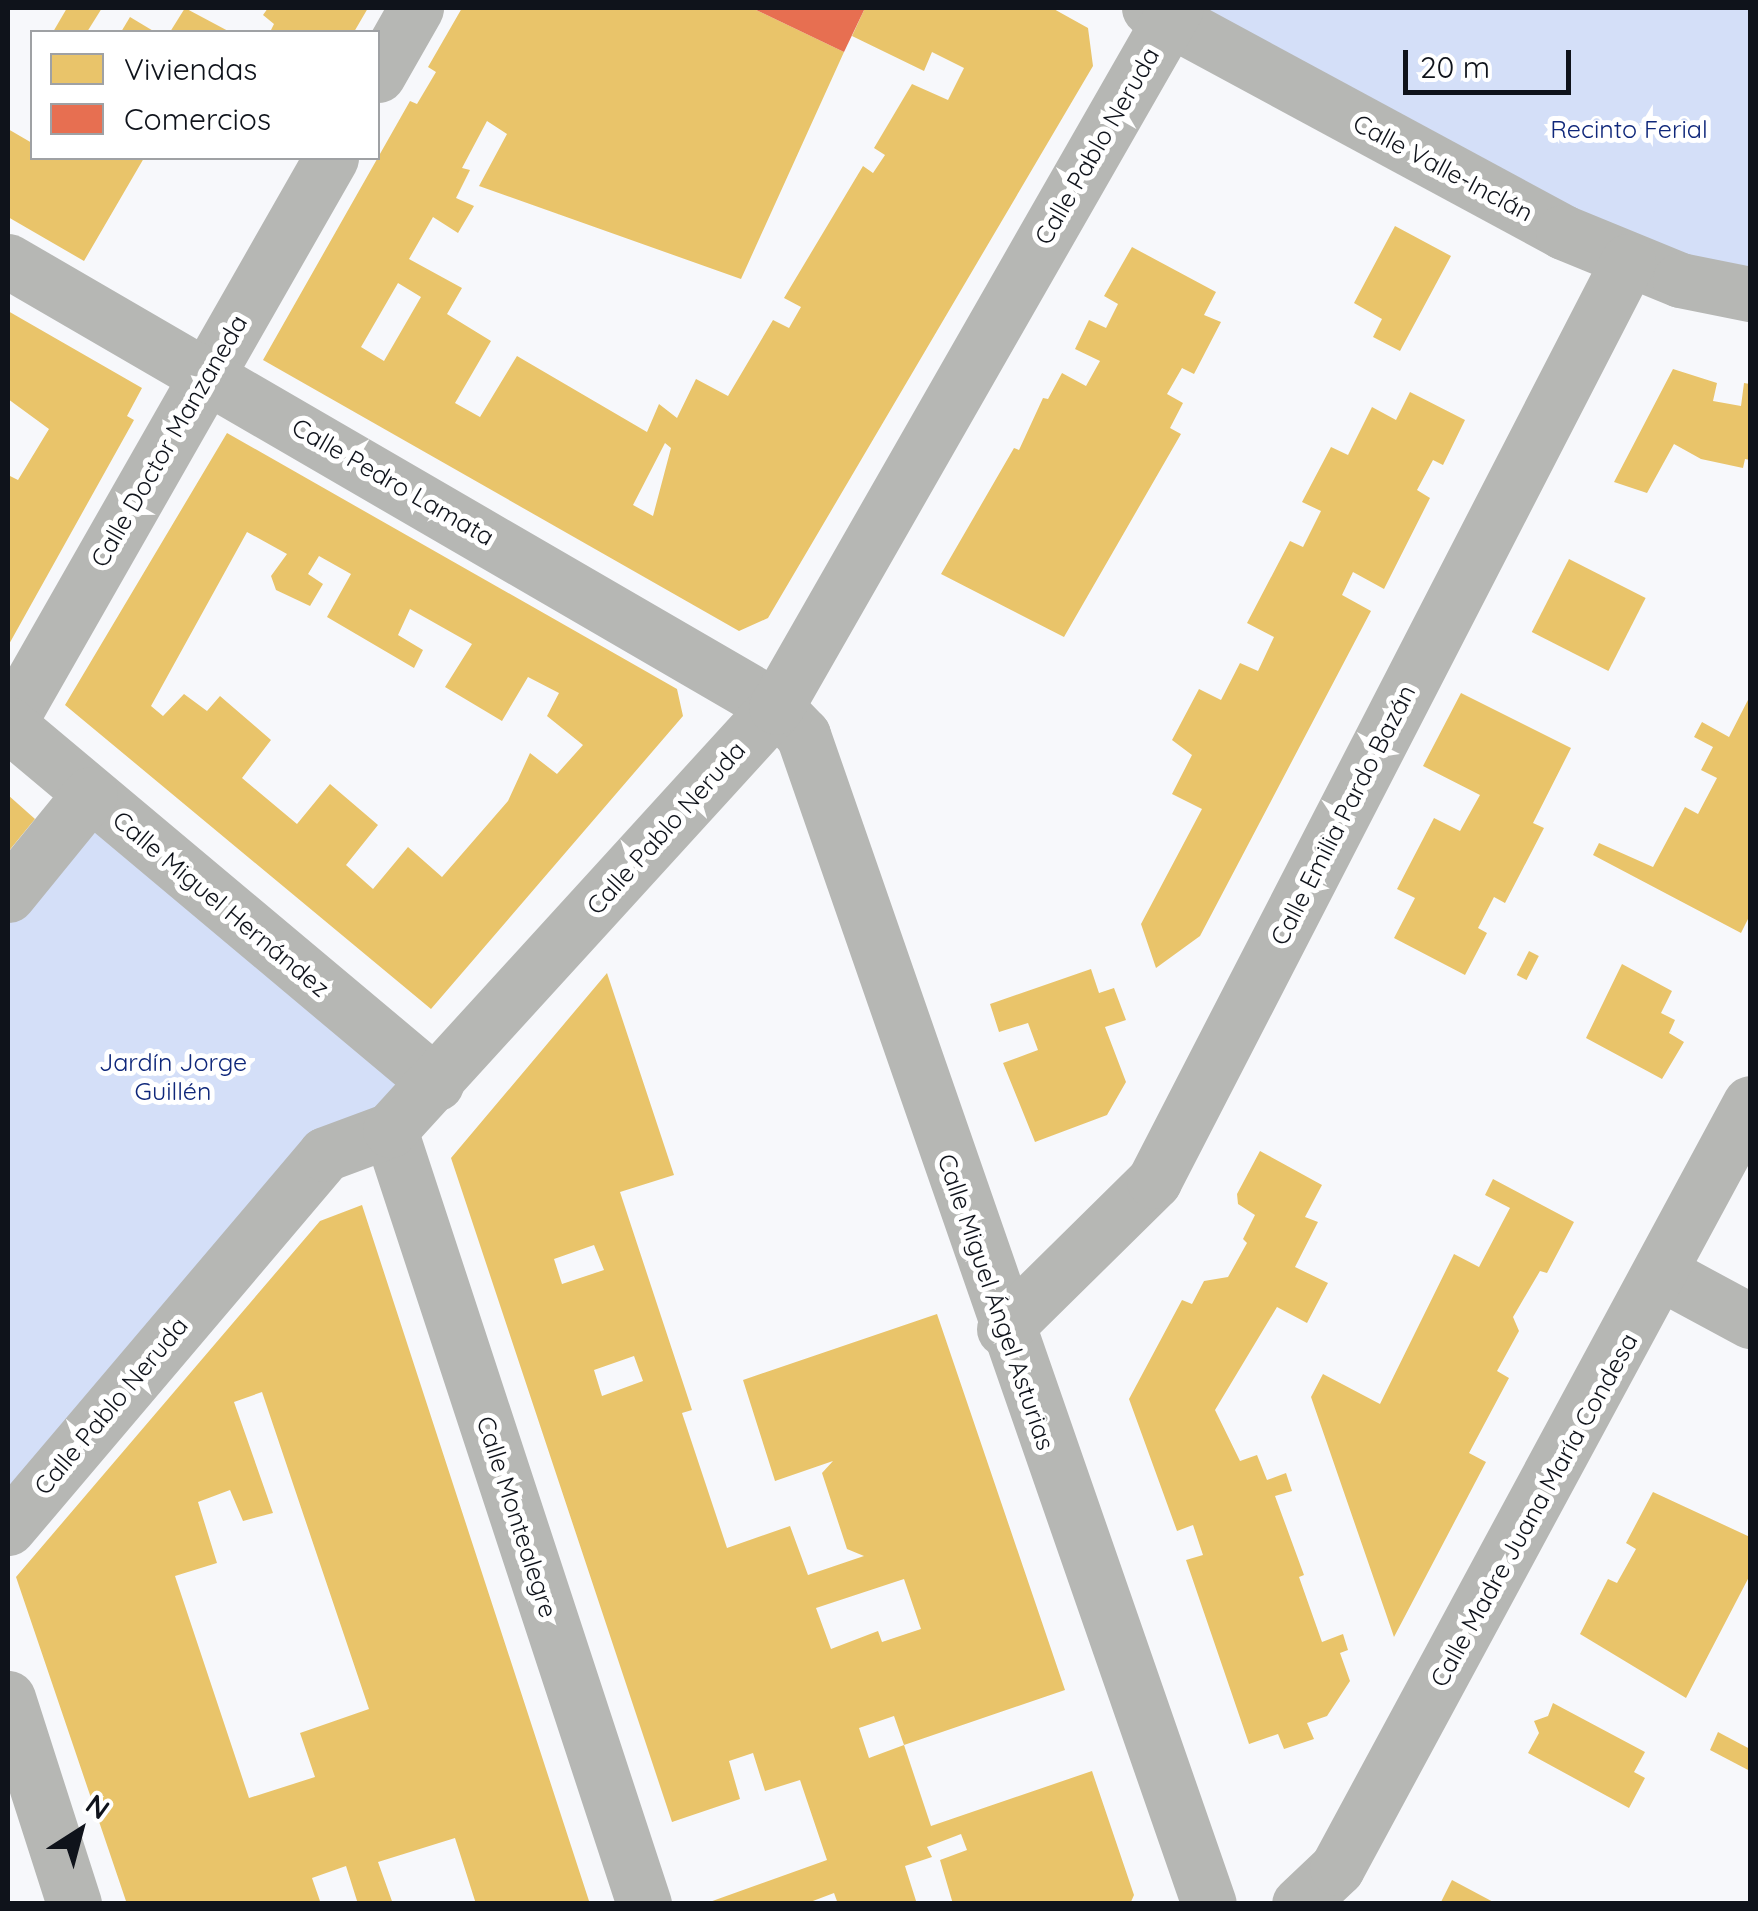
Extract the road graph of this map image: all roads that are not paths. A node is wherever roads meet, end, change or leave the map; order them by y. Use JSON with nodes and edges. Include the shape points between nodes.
{"nodes":[{"id":1,"x":416,"y":8,"type":"edge"},
{"id":2,"x":1165,"y":11,"type":"edge"},
{"id":3,"x":380,"y":71,"type":"edge"},
{"id":4,"x":330,"y":160,"type":"edge"},
{"id":5,"x":8,"y":261,"type":"edge"},
{"id":6,"x":1628,"y":261,"type":"junction"},
{"id":7,"x":1750,"y":294,"type":"edge"},
{"id":8,"x":208,"y":372,"type":"junction"},
{"id":9,"x":776,"y":707,"type":"junction"},
{"id":10,"x":8,"y":724,"type":"edge"},
{"id":11,"x":90,"y":794,"type":"junction"},
{"id":12,"x":8,"y":895,"type":"edge"},
{"id":13,"x":436,"y":1083,"type":"junction"},
{"id":14,"x":1750,"y":1103,"type":"edge"},
{"id":15,"x":390,"y":1130,"type":"junction"},
{"id":16,"x":1663,"y":1274,"type":"junction"},
{"id":17,"x":1750,"y":1320,"type":"edge"},
{"id":18,"x":1004,"y":1330,"type":"junction"},
{"id":19,"x":8,"y":1528,"type":"edge"},
{"id":20,"x":8,"y":1698,"type":"edge"},
{"id":21,"x":74,"y":1904,"type":"edge"},
{"id":22,"x":644,"y":1904,"type":"edge"},
{"id":23,"x":1209,"y":1904,"type":"edge"},
{"id":24,"x":1299,"y":1904,"type":"edge"}],
"edges":[{"from":1,"to":3,"type":"street"},
{"from":2,"to":6,"type":"street","name":"Calle Valle-Inclán","via":[[1563,232]]},
{"from":2,"to":9,"type":"street","name":"Calle Pablo Neruda"},
{"from":4,"to":8,"type":"street","name":"Calle Doctor Manzaneda"},
{"from":5,"to":8,"type":"street","name":"Calle Pedro Lamata"},
{"from":6,"to":7,"type":"street","name":"Calle Valle-Inclán"},
{"from":6,"to":18,"type":"street","name":"Calle Emilia Pardo Bazán","via":[[1154,1181]]},
{"from":8,"to":9,"type":"street","name":"Calle Pedro Lamata"},
{"from":8,"to":10,"type":"street","name":"Calle Doctor Manzaneda"},
{"from":9,"to":13,"type":"street","name":"Calle Pablo Neruda"},
{"from":9,"to":18,"type":"street","name":"Calle Miguel Ángel Asturias","via":[[802,735]]},
{"from":10,"to":11,"type":"street","name":"Calle Miguel Hernández"},
{"from":11,"to":12,"type":"street"},
{"from":11,"to":13,"type":"street","name":"Calle Miguel Hernández"},
{"from":13,"to":15,"type":"street","name":"Calle Pablo Neruda"},
{"from":14,"to":16,"type":"street","name":"Calle Madre Juana María Condesa"},
{"from":15,"to":19,"type":"street","name":"Calle Pablo Neruda","via":[[325,1154]]},
{"from":15,"to":22,"type":"street","name":"Calle Montealegre"},
{"from":16,"to":17,"type":"street"},
{"from":16,"to":24,"type":"street","name":"Calle Madre Juana María Condesa","via":[[1337,1868]]},
{"from":18,"to":23,"type":"street","name":"Calle Miguel Ángel Asturias"},
{"from":20,"to":21,"type":"street"}]}
